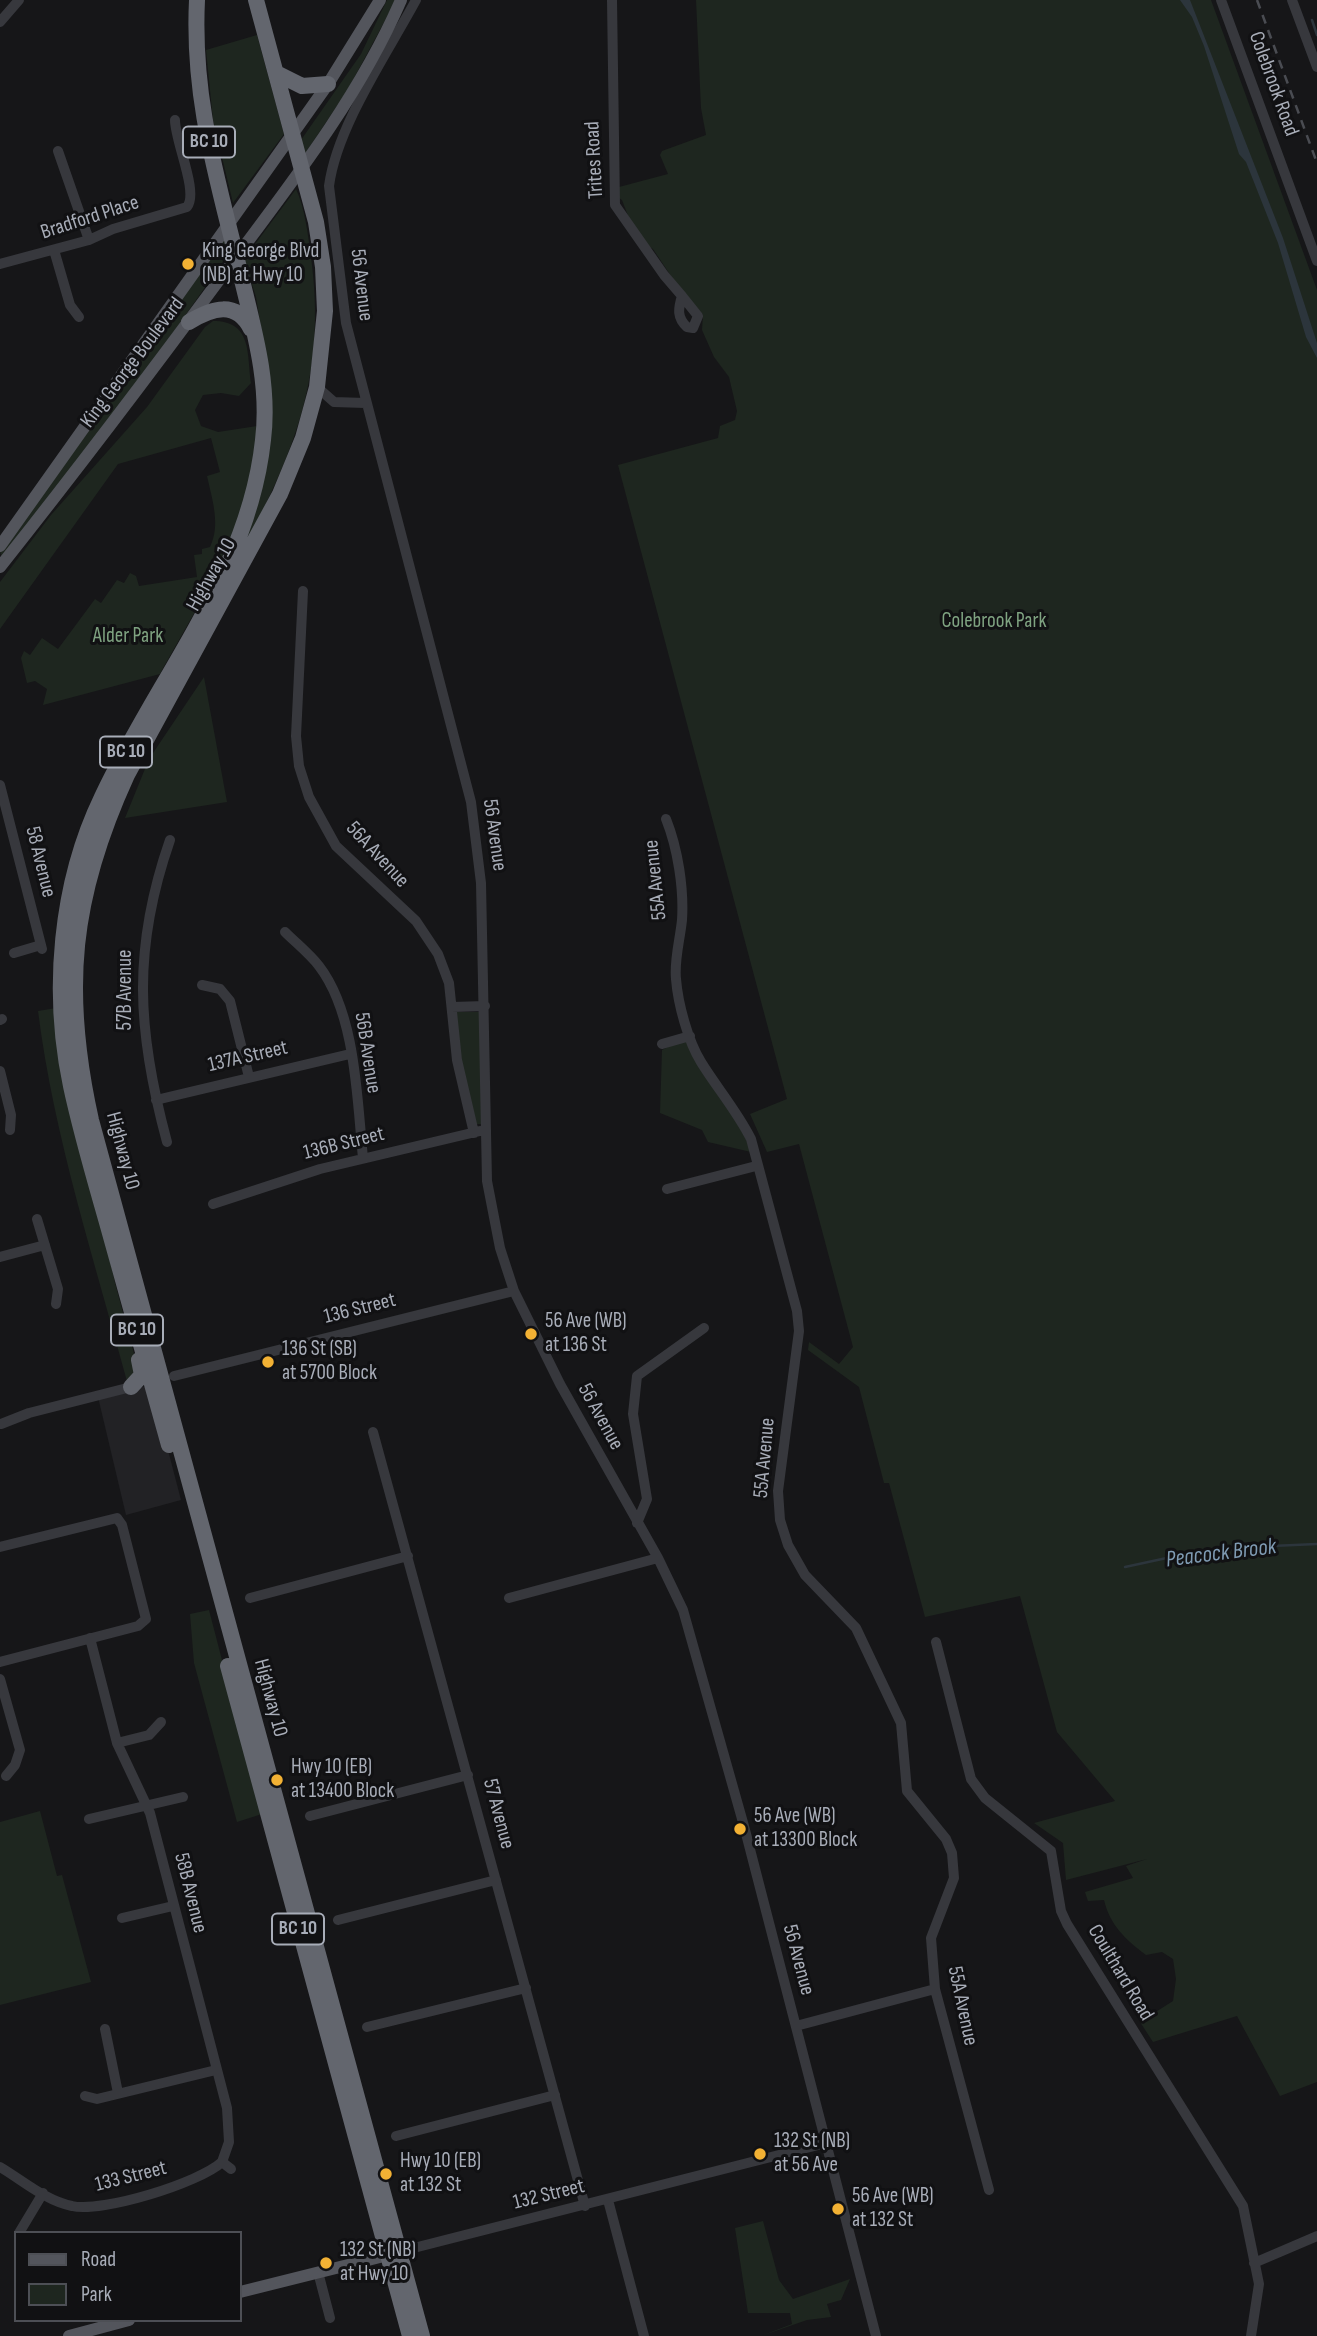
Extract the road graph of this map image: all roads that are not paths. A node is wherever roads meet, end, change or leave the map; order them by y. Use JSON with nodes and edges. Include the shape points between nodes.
{"nodes":[{"id":1,"x":19,"y":0,"type":"edge"},
{"id":2,"x":197,"y":0,"type":"edge"},
{"id":3,"x":256,"y":0,"type":"edge"},
{"id":4,"x":380,"y":0,"type":"edge"},
{"id":5,"x":401,"y":0,"type":"edge"},
{"id":6,"x":416,"y":0,"type":"edge"},
{"id":7,"x":612,"y":0,"type":"edge"},
{"id":8,"x":1221,"y":0,"type":"edge"},
{"id":9,"x":1292,"y":0,"type":"edge"},
{"id":10,"x":0,"y":22,"type":"edge"},
{"id":11,"x":1317,"y":66,"type":"edge"},
{"id":12,"x":276,"y":73,"type":"junction"},
{"id":13,"x":328,"y":84,"type":"junction"},
{"id":14,"x":175,"y":120,"type":"dead end"},
{"id":15,"x":293,"y":134,"type":"junction"},
{"id":16,"x":58,"y":151,"type":"dead end"},
{"id":17,"x":302,"y":167,"type":"junction"},
{"id":18,"x":228,"y":222,"type":"junction"},
{"id":19,"x":89,"y":240,"type":"junction"},
{"id":20,"x":54,"y":250,"type":"junction"},
{"id":21,"x":237,"y":257,"type":"junction"},
{"id":22,"x":1317,"y":261,"type":"edge"},
{"id":23,"x":0,"y":264,"type":"edge"},
{"id":24,"x":682,"y":296,"type":"dead end"},
{"id":25,"x":79,"y":317,"type":"dead end"},
{"id":26,"x":189,"y":321,"type":"junction"},
{"id":27,"x":256,"y":338,"type":"junction"},
{"id":28,"x":323,"y":393,"type":"junction"},
{"id":29,"x":365,"y":403,"type":"junction"},
{"id":30,"x":0,"y":546,"type":"edge"},
{"id":31,"x":0,"y":567,"type":"edge"},
{"id":32,"x":303,"y":591,"type":"dead end"},
{"id":33,"x":0,"y":785,"type":"edge"},
{"id":34,"x":666,"y":819,"type":"dead end"},
{"id":35,"x":170,"y":840,"type":"dead end"},
{"id":36,"x":285,"y":932,"type":"dead end"},
{"id":37,"x":14,"y":953,"type":"dead end"},
{"id":38,"x":202,"y":985,"type":"dead end"},
{"id":39,"x":485,"y":1006,"type":"junction"},
{"id":40,"x":452,"y":1007,"type":"junction"},
{"id":41,"x":690,"y":1036,"type":"junction"},
{"id":42,"x":662,"y":1044,"type":"dead end"},
{"id":43,"x":350,"y":1054,"type":"junction"},
{"id":44,"x":0,"y":1071,"type":"edge"},
{"id":45,"x":249,"y":1077,"type":"junction"},
{"id":46,"x":156,"y":1100,"type":"junction"},
{"id":47,"x":10,"y":1130,"type":"dead end"},
{"id":48,"x":486,"y":1130,"type":"junction"},
{"id":49,"x":474,"y":1133,"type":"junction"},
{"id":50,"x":167,"y":1142,"type":"dead end"},
{"id":51,"x":363,"y":1158,"type":"junction"},
{"id":52,"x":756,"y":1166,"type":"junction"},
{"id":53,"x":667,"y":1189,"type":"dead end"},
{"id":54,"x":213,"y":1204,"type":"dead end"},
{"id":55,"x":37,"y":1219,"type":"dead end"},
{"id":56,"x":46,"y":1245,"type":"junction"},
{"id":57,"x":0,"y":1257,"type":"edge"},
{"id":58,"x":118,"y":1262,"type":"junction"},
{"id":59,"x":514,"y":1291,"type":"junction"},
{"id":60,"x":56,"y":1304,"type":"dead end"},
{"id":61,"x":704,"y":1328,"type":"dead end"},
{"id":62,"x":159,"y":1366,"type":"junction"},
{"id":63,"x":174,"y":1376,"type":"junction"},
{"id":64,"x":131,"y":1387,"type":"junction"},
{"id":65,"x":156,"y":1398,"type":"junction"},
{"id":66,"x":1,"y":1420,"type":"edge"},
{"id":67,"x":373,"y":1432,"type":"dead end"},
{"id":68,"x":192,"y":1491,"type":"junction"},
{"id":69,"x":637,"y":1523,"type":"junction"},
{"id":70,"x":0,"y":1547,"type":"edge"},
{"id":71,"x":408,"y":1556,"type":"junction"},
{"id":72,"x":658,"y":1558,"type":"junction"},
{"id":73,"x":250,"y":1598,"type":"dead end"},
{"id":74,"x":509,"y":1598,"type":"dead end"},
{"id":75,"x":90,"y":1638,"type":"junction"},
{"id":76,"x":936,"y":1642,"type":"dead end"},
{"id":77,"x":0,"y":1662,"type":"edge"},
{"id":78,"x":0,"y":1679,"type":"edge"},
{"id":79,"x":161,"y":1722,"type":"dead end"},
{"id":80,"x":117,"y":1743,"type":"junction"},
{"id":81,"x":468,"y":1775,"type":"junction"},
{"id":82,"x":6,"y":1776,"type":"dead end"},
{"id":83,"x":183,"y":1797,"type":"dead end"},
{"id":84,"x":146,"y":1804,"type":"junction"},
{"id":85,"x":310,"y":1816,"type":"dead end"},
{"id":86,"x":89,"y":1819,"type":"dead end"},
{"id":87,"x":496,"y":1880,"type":"junction"},
{"id":88,"x":173,"y":1906,"type":"junction"},
{"id":89,"x":122,"y":1918,"type":"dead end"},
{"id":90,"x":338,"y":1920,"type":"dead end"},
{"id":91,"x":526,"y":1988,"type":"junction"},
{"id":92,"x":935,"y":1989,"type":"junction"},
{"id":93,"x":796,"y":2026,"type":"junction"},
{"id":94,"x":367,"y":2027,"type":"dead end"},
{"id":95,"x":104,"y":2029,"type":"dead end"},
{"id":96,"x":216,"y":2070,"type":"junction"},
{"id":97,"x":118,"y":2094,"type":"junction"},
{"id":98,"x":555,"y":2095,"type":"junction"},
{"id":99,"x":85,"y":2096,"type":"dead end"},
{"id":100,"x":396,"y":2136,"type":"dead end"},
{"id":101,"x":826,"y":2143,"type":"junction"},
{"id":102,"x":227,"y":2166,"type":"joint"},
{"id":103,"x":0,"y":2167,"type":"edge"},
{"id":104,"x":989,"y":2190,"type":"dead end"},
{"id":105,"x":43,"y":2193,"type":"junction"},
{"id":106,"x":608,"y":2200,"type":"junction"},
{"id":107,"x":585,"y":2206,"type":"junction"},
{"id":108,"x":19,"y":2231,"type":"edge"},
{"id":109,"x":1317,"y":2236,"type":"edge"},
{"id":110,"x":393,"y":2254,"type":"junction"},
{"id":111,"x":1254,"y":2263,"type":"junction"},
{"id":112,"x":318,"y":2272,"type":"junction"},
{"id":113,"x":242,"y":2291,"type":"edge"},
{"id":114,"x":330,"y":2318,"type":"dead end"},
{"id":115,"x":122,"y":2322,"type":"edge"},
{"id":116,"x":69,"y":2336,"type":"edge"},
{"id":117,"x":410,"y":2336,"type":"edge"},
{"id":118,"x":422,"y":2336,"type":"edge"},
{"id":119,"x":644,"y":2336,"type":"edge"},
{"id":120,"x":876,"y":2336,"type":"edge"},
{"id":121,"x":1251,"y":2336,"type":"edge"}],
"edges":[{"from":1,"to":10,"type":"street"},
{"from":2,"to":18,"type":"highway","name":"Highway 10","number":"BC 10","via":[[198,89]]},
{"from":3,"to":12,"type":"highway","name":"Highway 10","number":"BC 10"},
{"from":4,"to":13,"type":"main road","name":"King George Boulevard"},
{"from":5,"to":17,"type":"main road","name":"King George Boulevard","via":[[351,93]]},
{"from":6,"to":29,"type":"street","name":"56 Avenue","via":[[331,167],[329,186],[346,323]]},
{"from":7,"to":24,"type":"street","name":"Trites Road","via":[[615,205]]},
{"from":8,"to":22,"type":"street","name":"Colebrook Road"},
{"from":9,"to":11,"type":"street"},
{"from":12,"to":13,"type":"highway","via":[[302,86]]},
{"from":12,"to":15,"type":"highway","name":"Highway 10","number":"BC 10"},
{"from":13,"to":15,"type":"main road","name":"King George Boulevard"},
{"from":14,"to":19,"type":"street","name":"Bradford Place","via":[[192,193],[190,204]]},
{"from":15,"to":17,"type":"highway","name":"Highway 10","number":"BC 10"},
{"from":15,"to":18,"type":"main road","name":"King George Boulevard"},
{"from":16,"to":19,"type":"street"},
{"from":17,"to":21,"type":"main road","name":"King George Boulevard"},
{"from":17,"to":28,"type":"highway","name":"Highway 10","number":"BC 10","via":[[323,267]]},
{"from":18,"to":21,"type":"highway","name":"Highway 10","number":"BC 10"},
{"from":18,"to":30,"type":"main road","name":"King George Boulevard"},
{"from":19,"to":20,"type":"street","name":"Bradford Place"},
{"from":20,"to":23,"type":"street","name":"Bradford Place"},
{"from":20,"to":25,"type":"street","via":[[70,305]]},
{"from":21,"to":26,"type":"main road","name":"King George Boulevard"},
{"from":21,"to":27,"type":"highway","name":"Highway 10","number":"BC 10"},
{"from":26,"to":27,"type":"highway","via":[[226,308],[239,313]]},
{"from":26,"to":31,"type":"main road","name":"King George Boulevard"},
{"from":27,"to":58,"type":"highway","name":"Highway 10","number":"BC 10","via":[[265,422],[258,481],[247,519],[232,557],[101,798],[79,855],[66,925],[61,1001],[67,1063]]},
{"from":28,"to":29,"type":"street","via":[[334,401]]},
{"from":28,"to":62,"type":"highway","name":"Highway 10","number":"BC 10","via":[[279,494],[107,817],[78,924],[73,1000],[79,1068]]},
{"from":29,"to":39,"type":"street","name":"56 Avenue","via":[[471,802],[481,883]]},
{"from":32,"to":40,"type":"street","name":"56A Avenue","via":[[296,736],[309,797],[336,846],[416,921],[438,954]]},
{"from":33,"to":37,"type":"street","name":"58 Avenue","via":[[41,947]]},
{"from":34,"to":41,"type":"street","name":"55A Avenue","via":[[680,885],[676,980]]},
{"from":35,"to":46,"type":"street","name":"57B Avenue","via":[[156,880],[142,962],[142,1012]]},
{"from":36,"to":43,"type":"street","name":"56B Avenue","via":[[319,965],[336,994]]},
{"from":38,"to":45,"type":"street","via":[[220,989],[230,1001]]},
{"from":39,"to":40,"type":"street"},
{"from":39,"to":48,"type":"street","name":"56 Avenue"},
{"from":40,"to":49,"type":"street","name":"56A Avenue","via":[[457,1060]]},
{"from":41,"to":42,"type":"street"},
{"from":41,"to":52,"type":"street","name":"55A Avenue","via":[[700,1060],[740,1117],[751,1139]]},
{"from":43,"to":45,"type":"street","name":"137A Street"},
{"from":43,"to":51,"type":"street","name":"56B Avenue"},
{"from":44,"to":47,"type":"street"},
{"from":45,"to":46,"type":"street","name":"137A Street"},
{"from":46,"to":50,"type":"street","name":"57B Avenue"},
{"from":48,"to":49,"type":"street","name":"136B Street"},
{"from":48,"to":59,"type":"street","name":"56 Avenue","via":[[491,1210]]},
{"from":49,"to":51,"type":"street","name":"136B Street"},
{"from":51,"to":54,"type":"street","name":"136B Street"},
{"from":52,"to":53,"type":"street"},
{"from":52,"to":92,"type":"street","name":"55A Avenue","via":[[778,1236],[799,1331],[778,1491],[780,1520],[805,1575],[856,1629],[901,1723],[907,1790],[952,1853],[954,1878],[931,1938]]},
{"from":55,"to":56,"type":"street"},
{"from":56,"to":57,"type":"street"},
{"from":56,"to":60,"type":"street","via":[[58,1289]]},
{"from":58,"to":64,"type":"highway","via":[[120,1289],[142,1370],[141,1378]]},
{"from":58,"to":65,"type":"highway","name":"Highway 10","number":"BC 10"},
{"from":59,"to":63,"type":"street","name":"136 Street"},
{"from":59,"to":69,"type":"street","name":"56 Avenue"},
{"from":61,"to":69,"type":"street","name":"56 Avenue","via":[[637,1376],[633,1414],[646,1499]]},
{"from":62,"to":63,"type":"highway"},
{"from":62,"to":68,"type":"highway","name":"Highway 10","number":"BC 10"},
{"from":63,"to":68,"type":"highway","via":[[170,1387],[194,1478]]},
{"from":64,"to":65,"type":"highway","via":[[146,1389]]},
{"from":64,"to":66,"type":"street"},
{"from":65,"to":110,"type":"highway","name":"Highway 10","number":"BC 10"},
{"from":67,"to":71,"type":"street","name":"57 Avenue"},
{"from":68,"to":110,"type":"highway","name":"Highway 10","number":"BC 10"},
{"from":69,"to":72,"type":"street","name":"56 Avenue"},
{"from":70,"to":75,"type":"street","via":[[117,1518],[146,1619],[138,1626]]},
{"from":71,"to":73,"type":"street"},
{"from":71,"to":81,"type":"street","name":"57 Avenue"},
{"from":72,"to":74,"type":"street"},
{"from":72,"to":93,"type":"street","name":"56 Avenue","via":[[684,1610]]},
{"from":75,"to":77,"type":"street"},
{"from":75,"to":80,"type":"street","name":"58B Avenue"},
{"from":76,"to":111,"type":"street","name":"Coulthard Road","via":[[971,1779],[985,1798],[1051,1851],[1067,1924],[1243,2206]]},
{"from":78,"to":82,"type":"street","via":[[20,1750]]},
{"from":79,"to":80,"type":"street","via":[[149,1735]]},
{"from":80,"to":84,"type":"street","name":"58B Avenue"},
{"from":81,"to":85,"type":"street"},
{"from":81,"to":87,"type":"street","name":"57 Avenue"},
{"from":83,"to":84,"type":"street"},
{"from":84,"to":86,"type":"street"},
{"from":84,"to":88,"type":"street","name":"58B Avenue"},
{"from":87,"to":90,"type":"street"},
{"from":87,"to":91,"type":"street","name":"57 Avenue"},
{"from":88,"to":89,"type":"street"},
{"from":88,"to":96,"type":"street","name":"58B Avenue"},
{"from":91,"to":94,"type":"street"},
{"from":91,"to":98,"type":"street","name":"57 Avenue"},
{"from":92,"to":93,"type":"street"},
{"from":92,"to":104,"type":"street","name":"55A Avenue"},
{"from":93,"to":101,"type":"street","name":"56 Avenue"},
{"from":95,"to":97,"type":"street"},
{"from":96,"to":97,"type":"street"},
{"from":96,"to":102,"type":"street","name":"58B Avenue","via":[[229,2123]]},
{"from":97,"to":99,"type":"street","via":[[97,2099]]},
{"from":98,"to":100,"type":"street"},
{"from":98,"to":107,"type":"street","name":"57 Avenue"},
{"from":101,"to":106,"type":"street","name":"132 Street"},
{"from":101,"to":120,"type":"street","name":"56 Avenue"},
{"from":102,"to":105,"type":"street","name":"133 Street","via":[[192,2181],[98,2206],[69,2206]]},
{"from":103,"to":105,"type":"street","name":"133 Street"},
{"from":105,"to":108,"type":"street"},
{"from":106,"to":107,"type":"street","name":"132 Street"},
{"from":106,"to":119,"type":"street"},
{"from":107,"to":110,"type":"street","name":"132 Street"},
{"from":109,"to":111,"type":"street"},
{"from":110,"to":112,"type":"main road","name":"132 Street"},
{"from":110,"to":117,"type":"highway","name":"Highway 10","number":"BC 10"},
{"from":110,"to":118,"type":"highway","name":"Highway 10","number":"BC 10"},
{"from":111,"to":121,"type":"street","name":"Coulthard Road","via":[[1259,2284]]},
{"from":112,"to":113,"type":"main road","name":"132 Street"},
{"from":112,"to":114,"type":"street"},
{"from":115,"to":116,"type":"main road"}]}
